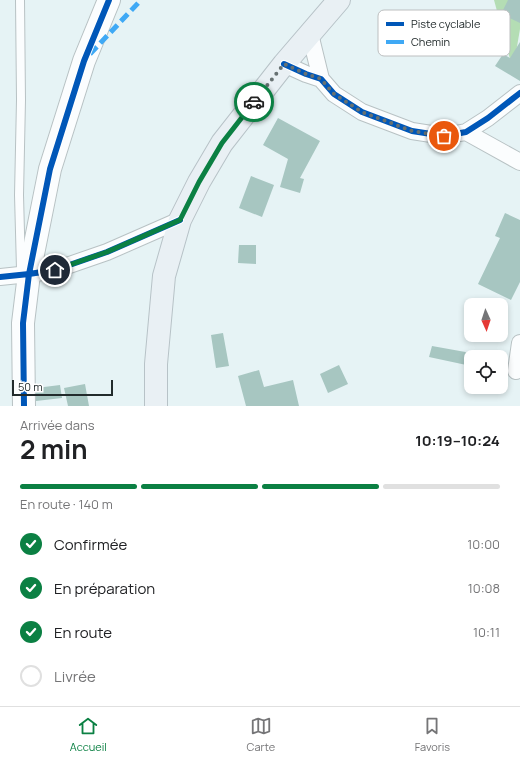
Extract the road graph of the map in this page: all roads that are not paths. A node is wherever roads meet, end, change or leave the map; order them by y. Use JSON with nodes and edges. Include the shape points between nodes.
{"nodes":[{"id":1,"x":20,"y":0,"type":"edge"},
{"id":2,"x":108,"y":0,"type":"edge"},
{"id":3,"x":339,"y":0,"type":"edge"},
{"id":4,"x":310,"y":34,"type":"junction"},
{"id":5,"x":284,"y":64,"type":"junction"},
{"id":6,"x":321,"y":79,"type":"junction"},
{"id":7,"x":520,"y":93,"type":"edge"},
{"id":8,"x":466,"y":132,"type":"junction"},
{"id":9,"x":520,"y":162,"type":"edge"},
{"id":10,"x":180,"y":220,"type":"junction"},
{"id":11,"x":25,"y":274,"type":"junction"},
{"id":12,"x":0,"y":277,"type":"edge"},
{"id":13,"x":520,"y":343,"type":"edge"},
{"id":14,"x":516,"y":371,"type":"dead end"},
{"id":15,"x":24,"y":406,"type":"edge"},
{"id":16,"x":156,"y":406,"type":"edge"}],
"edges":[{"from":1,"to":11,"type":"lane","via":[[20,195]]},
{"from":2,"to":11,"type":"street","via":[[84,60],[50,169]]},
{"from":3,"to":4,"type":"highway"},
{"from":4,"to":5,"type":"highway"},
{"from":4,"to":6,"type":"street"},
{"from":5,"to":6,"type":"street"},
{"from":5,"to":10,"type":"highway","via":[[222,143]]},
{"from":6,"to":8,"type":"street","via":[[334,94],[362,112],[412,131],[444,136]]},
{"from":7,"to":8,"type":"street"},
{"from":8,"to":9,"type":"street"},
{"from":10,"to":11,"type":"street","via":[[107,252],[55,270]]},
{"from":10,"to":16,"type":"highway","via":[[164,276],[156,364]]},
{"from":11,"to":12,"type":"street"},
{"from":11,"to":15,"type":"street"},
{"from":13,"to":14,"type":"street"}]}
